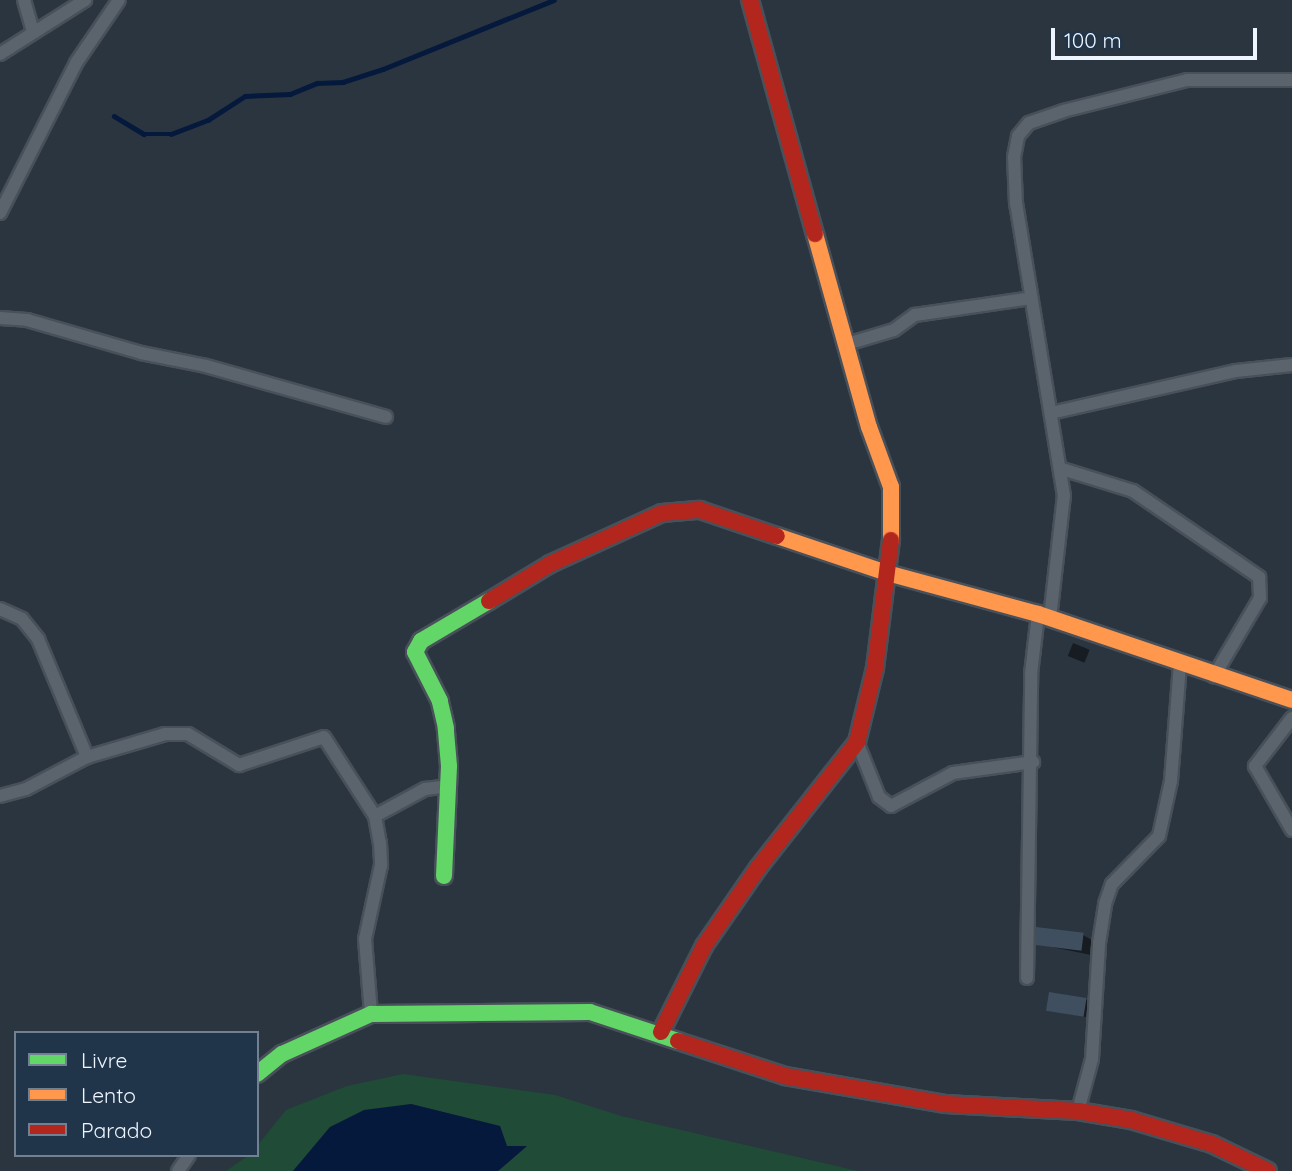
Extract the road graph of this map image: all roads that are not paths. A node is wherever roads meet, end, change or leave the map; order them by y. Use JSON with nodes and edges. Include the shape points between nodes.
{"nodes":[{"id":1,"x":24,"y":0,"type":"edge"},
{"id":2,"x":85,"y":0,"type":"edge"},
{"id":3,"x":119,"y":0,"type":"edge"},
{"id":4,"x":750,"y":0,"type":"edge"},
{"id":5,"x":33,"y":33,"type":"junction"},
{"id":6,"x":0,"y":54,"type":"edge"},
{"id":7,"x":1292,"y":80,"type":"edge"},
{"id":8,"x":0,"y":213,"type":"edge"},
{"id":9,"x":1031,"y":298,"type":"junction"},
{"id":10,"x":0,"y":318,"type":"edge"},
{"id":11,"x":847,"y":344,"type":"junction"},
{"id":12,"x":1292,"y":365,"type":"edge"},
{"id":13,"x":1051,"y":413,"type":"junction"},
{"id":14,"x":386,"y":417,"type":"dead end"},
{"id":15,"x":1062,"y":470,"type":"junction"},
{"id":16,"x":887,"y":573,"type":"junction"},
{"id":17,"x":0,"y":609,"type":"edge"},
{"id":18,"x":1044,"y":616,"type":"junction"},
{"id":19,"x":1180,"y":665,"type":"junction"},
{"id":20,"x":1214,"y":676,"type":"junction"},
{"id":21,"x":1292,"y":700,"type":"edge"},
{"id":22,"x":1292,"y":718,"type":"edge"},
{"id":23,"x":857,"y":743,"type":"junction"},
{"id":24,"x":87,"y":757,"type":"junction"},
{"id":25,"x":1033,"y":762,"type":"junction"},
{"id":26,"x":448,"y":786,"type":"junction"},
{"id":27,"x":0,"y":796,"type":"edge"},
{"id":28,"x":374,"y":816,"type":"junction"},
{"id":29,"x":1292,"y":830,"type":"edge"},
{"id":30,"x":444,"y":876,"type":"dead end"},
{"id":31,"x":1027,"y":978,"type":"dead end"},
{"id":32,"x":371,"y":1014,"type":"junction"},
{"id":33,"x":661,"y":1032,"type":"junction"},
{"id":34,"x":259,"y":1072,"type":"edge"},
{"id":35,"x":1078,"y":1111,"type":"junction"},
{"id":36,"x":1268,"y":1171,"type":"edge"}],
"edges":[{"from":1,"to":5,"type":"street"},
{"from":2,"to":5,"type":"street"},
{"from":3,"to":8,"type":"street","via":[[76,64]]},
{"from":4,"to":11,"type":"street"},
{"from":5,"to":6,"type":"street"},
{"from":7,"to":9,"type":"street","via":[[1187,80],[1029,123],[1018,136],[1013,157]]},
{"from":9,"to":11,"type":"street","via":[[915,315],[894,330]]},
{"from":9,"to":13,"type":"street"},
{"from":10,"to":14,"type":"street","via":[[27,320]]},
{"from":11,"to":16,"type":"street","via":[[894,498]]},
{"from":12,"to":13,"type":"street","via":[[1236,371]]},
{"from":13,"to":15,"type":"street"},
{"from":15,"to":18,"type":"street","via":[[1063,524]]},
{"from":15,"to":20,"type":"street","via":[[1133,491],[1259,577],[1260,598]]},
{"from":16,"to":18,"type":"street"},
{"from":16,"to":23,"type":"street","via":[[875,668]]},
{"from":16,"to":26,"type":"street","via":[[700,510],[684,509],[662,513],[550,564],[439,627],[415,652],[444,712]]},
{"from":17,"to":24,"type":"street","via":[[22,618],[38,639]]},
{"from":18,"to":19,"type":"street"},
{"from":18,"to":25,"type":"street","via":[[1031,674]]},
{"from":19,"to":20,"type":"street"},
{"from":19,"to":35,"type":"street","via":[[1171,781],[1158,835],[1112,884],[1105,905],[1092,1059]]},
{"from":20,"to":21,"type":"street"},
{"from":22,"to":29,"type":"street","via":[[1255,766]]},
{"from":23,"to":25,"type":"street","via":[[879,797],[891,806],[953,772]]},
{"from":23,"to":33,"type":"street","via":[[758,868],[704,946]]},
{"from":24,"to":27,"type":"street","via":[[26,789]]},
{"from":24,"to":28,"type":"street","via":[[165,734],[188,734],[239,765],[324,737]]},
{"from":25,"to":31,"type":"street"},
{"from":26,"to":28,"type":"street","via":[[425,789]]},
{"from":26,"to":30,"type":"street"},
{"from":28,"to":32,"type":"street","via":[[381,864],[365,939]]},
{"from":32,"to":33,"type":"street","via":[[590,1012]]},
{"from":32,"to":34,"type":"street","via":[[282,1054]]},
{"from":33,"to":35,"type":"street","via":[[785,1076],[946,1104]]},
{"from":35,"to":36,"type":"street","via":[[1212,1144]]}]}
